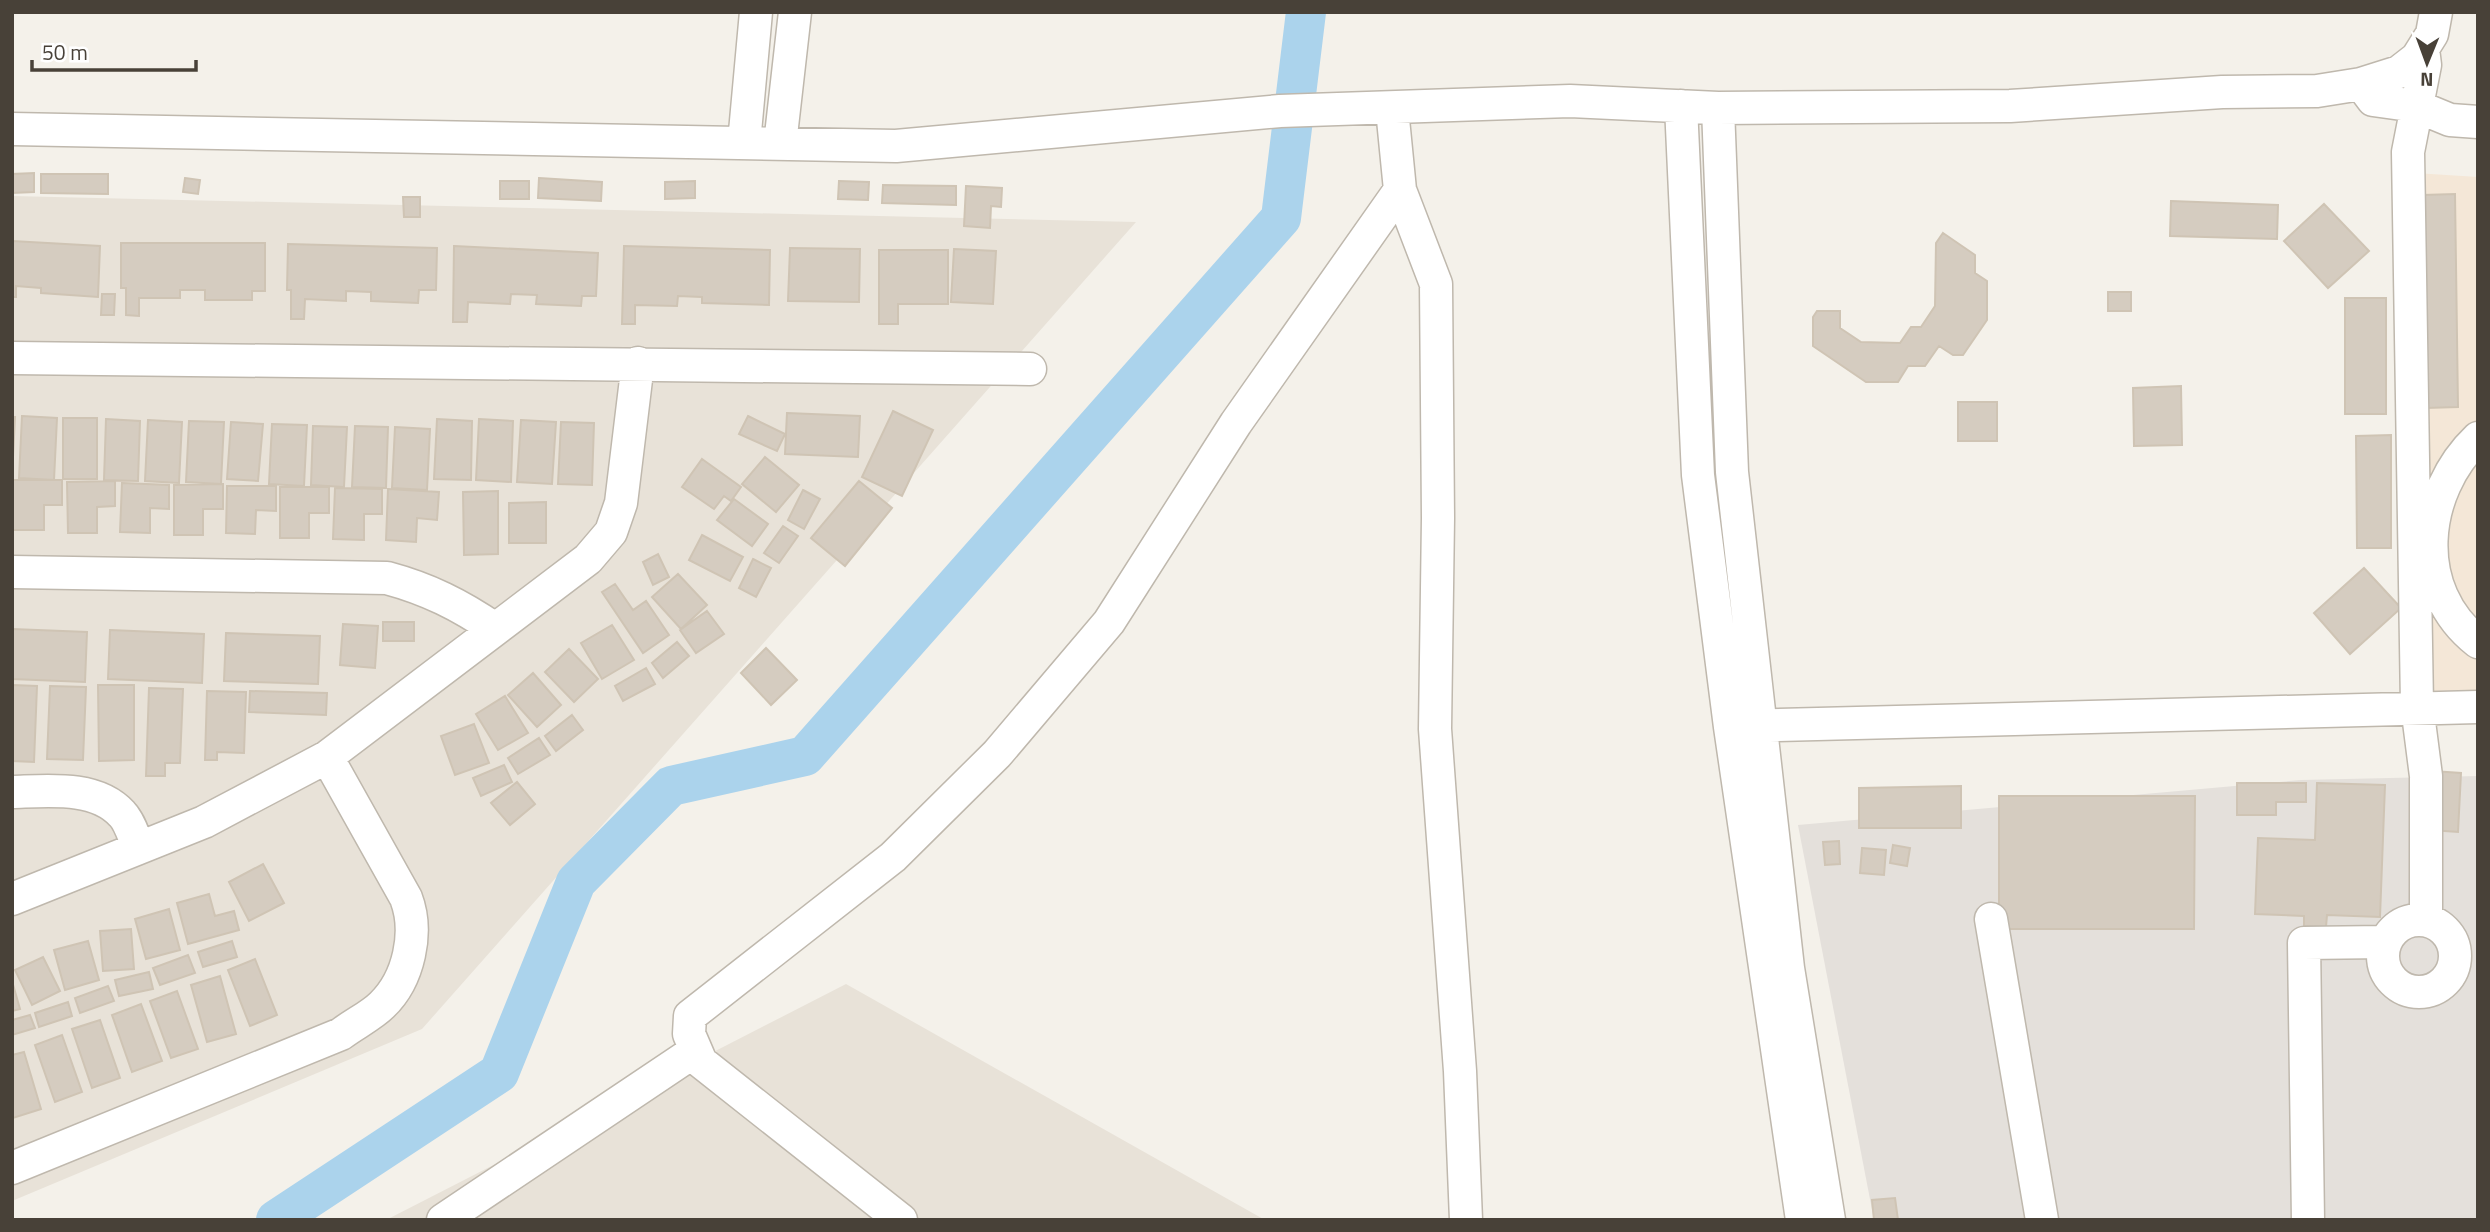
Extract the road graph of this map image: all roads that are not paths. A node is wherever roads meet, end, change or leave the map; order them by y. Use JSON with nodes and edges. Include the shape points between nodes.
{"nodes":[{"id":1,"x":755,"y":12,"type":"edge"},
{"id":2,"x":795,"y":12,"type":"edge"},
{"id":3,"x":2436,"y":12,"type":"edge"},
{"id":4,"x":2423,"y":49,"type":"junction"},
{"id":5,"x":2361,"y":85,"type":"junction"},
{"id":6,"x":1681,"y":106,"type":"junction"},
{"id":7,"x":2416,"y":106,"type":"junction"},
{"id":8,"x":1718,"y":107,"type":"junction"},
{"id":9,"x":1392,"y":109,"type":"junction"},
{"id":10,"x":2478,"y":122,"type":"edge"},
{"id":11,"x":12,"y":130,"type":"edge"},
{"id":12,"x":744,"y":143,"type":"junction"},
{"id":13,"x":780,"y":144,"type":"junction"},
{"id":14,"x":1400,"y":190,"type":"junction"},
{"id":15,"x":12,"y":358,"type":"edge"},
{"id":16,"x":638,"y":363,"type":"junction"},
{"id":17,"x":1030,"y":369,"type":"dead end"},
{"id":18,"x":2478,"y":438,"type":"edge"},
{"id":19,"x":12,"y":572,"type":"edge"},
{"id":20,"x":495,"y":629,"type":"junction"},
{"id":21,"x":2478,"y":642,"type":"edge"},
{"id":22,"x":2417,"y":706,"type":"junction"},
{"id":23,"x":2478,"y":707,"type":"edge"},
{"id":24,"x":1744,"y":726,"type":"junction"},
{"id":25,"x":327,"y":757,"type":"junction"},
{"id":26,"x":12,"y":792,"type":"edge"},
{"id":27,"x":139,"y":848,"type":"junction"},
{"id":28,"x":12,"y":900,"type":"edge"},
{"id":29,"x":1991,"y":919,"type":"dead end"},
{"id":30,"x":2426,"y":920,"type":"junction"},
{"id":31,"x":2385,"y":942,"type":"junction"},
{"id":32,"x":2466,"y":963,"type":"edge"},
{"id":33,"x":695,"y":1051,"type":"junction"},
{"id":34,"x":12,"y":1168,"type":"edge"},
{"id":35,"x":443,"y":1220,"type":"edge"},
{"id":36,"x":901,"y":1220,"type":"edge"},
{"id":37,"x":1466,"y":1220,"type":"edge"},
{"id":38,"x":1802,"y":1220,"type":"edge"},
{"id":39,"x":1829,"y":1220,"type":"edge"},
{"id":40,"x":2042,"y":1220,"type":"edge"},
{"id":41,"x":2308,"y":1220,"type":"edge"}],
"edges":[{"from":1,"to":12,"type":"street"},
{"from":2,"to":13,"type":"street"},
{"from":3,"to":4,"type":"street"},
{"from":4,"to":5,"type":"street","via":[[2399,72]]},
{"from":4,"to":7,"type":"street","via":[[2425,65]]},
{"from":5,"to":7,"type":"street","via":[[2373,100]]},
{"from":5,"to":8,"type":"street","via":[[2010,106]]},
{"from":6,"to":8,"type":"street"},
{"from":6,"to":9,"type":"street","via":[[1570,101]]},
{"from":6,"to":24,"type":"street","via":[[1699,475]]},
{"from":7,"to":10,"type":"street","via":[[2450,120]]},
{"from":7,"to":22,"type":"street","via":[[2408,152]]},
{"from":8,"to":24,"type":"street"},
{"from":9,"to":13,"type":"street","via":[[1280,111],[896,146]]},
{"from":9,"to":14,"type":"street"},
{"from":11,"to":12,"type":"street"},
{"from":12,"to":13,"type":"street"},
{"from":14,"to":33,"type":"street","via":[[1236,423],[1110,622],[997,754],[893,857],[690,1016],[689,1034]]},
{"from":14,"to":37,"type":"street","via":[[1436,284],[1434,729],[1459,1057]]},
{"from":15,"to":16,"type":"street"},
{"from":16,"to":17,"type":"street"},
{"from":16,"to":20,"type":"street","via":[[621,503],[611,532],[588,559]]},
{"from":18,"to":21,"type":"street","via":[[2461,455],[2439,494],[2431,537],[2445,602]]},
{"from":19,"to":20,"type":"street","via":[[387,578],[425,588]]},
{"from":20,"to":25,"type":"street"},
{"from":22,"to":23,"type":"street"},
{"from":22,"to":24,"type":"street"},
{"from":22,"to":30,"type":"street","via":[[2426,776]]},
{"from":24,"to":38,"type":"street"},
{"from":24,"to":39,"type":"street"},
{"from":25,"to":27,"type":"street","via":[[204,822]]},
{"from":25,"to":34,"type":"street","via":[[413,917],[407,961],[382,1005],[341,1034]]},
{"from":26,"to":27,"type":"street","via":[[62,790],[105,801],[123,814]]},
{"from":27,"to":28,"type":"street"},
{"from":29,"to":40,"type":"street"},
{"from":30,"to":31,"type":"street","via":[[2397,926]]},
{"from":30,"to":32,"type":"street","via":[[2445,930]]},
{"from":31,"to":32,"type":"street","via":[[2383,964],[2388,974],[2395,983],[2416,992],[2437,987]]},
{"from":31,"to":41,"type":"street","via":[[2304,943]]},
{"from":33,"to":35,"type":"street"},
{"from":33,"to":36,"type":"street","via":[[701,1062]]}]}
